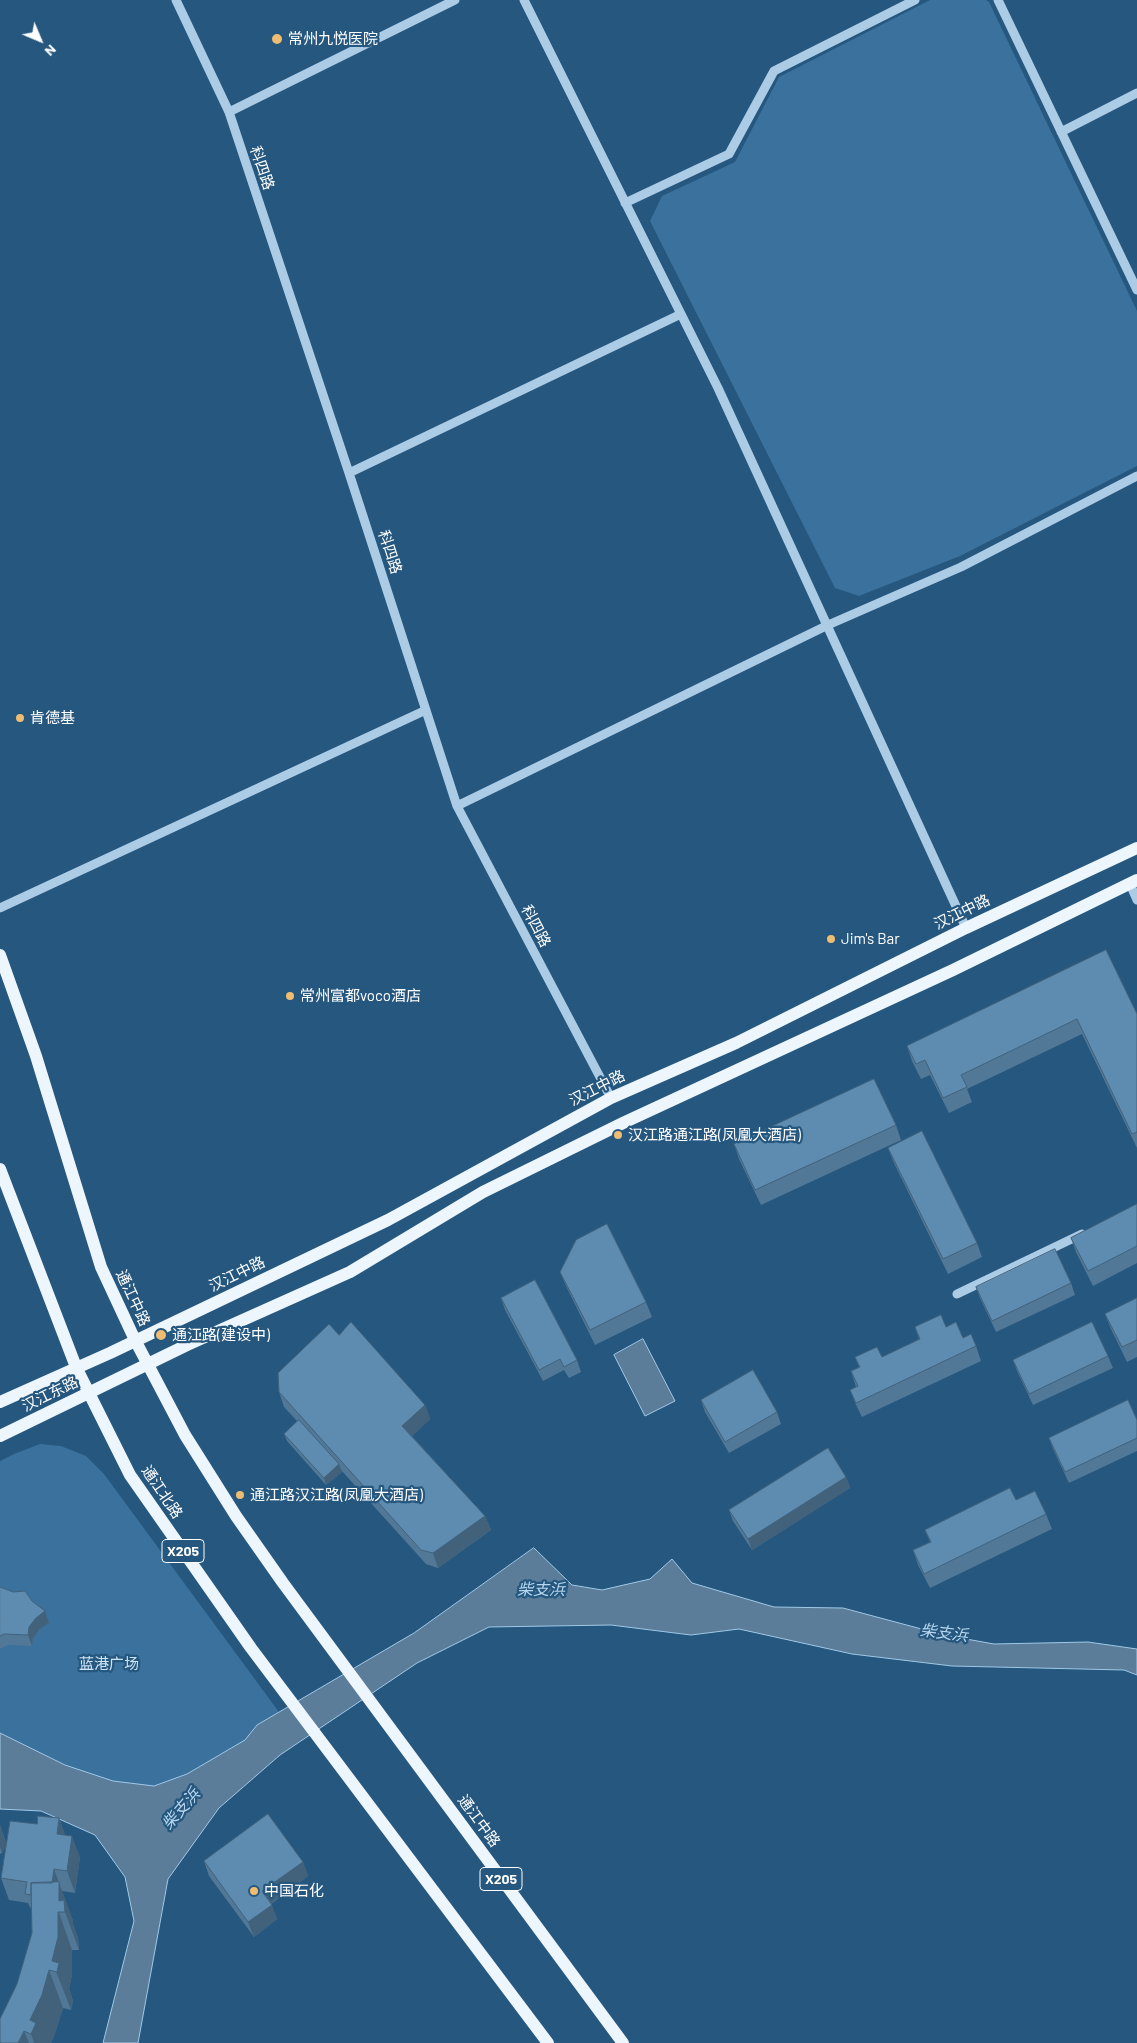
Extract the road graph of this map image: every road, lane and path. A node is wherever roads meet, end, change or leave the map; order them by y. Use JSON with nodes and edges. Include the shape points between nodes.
{"nodes":[{"id":1,"x":176,"y":0,"type":"edge"},
{"id":2,"x":455,"y":0,"type":"edge"},
{"id":3,"x":524,"y":0,"type":"edge"},
{"id":4,"x":914,"y":0,"type":"edge"},
{"id":5,"x":998,"y":0,"type":"edge"},
{"id":6,"x":1137,"y":93,"type":"edge"},
{"id":7,"x":229,"y":112,"type":"junction"},
{"id":8,"x":1061,"y":132,"type":"junction"},
{"id":9,"x":625,"y":202,"type":"junction"},
{"id":10,"x":1137,"y":290,"type":"edge"},
{"id":11,"x":681,"y":314,"type":"junction"},
{"id":12,"x":349,"y":472,"type":"junction"},
{"id":13,"x":1137,"y":476,"type":"edge"},
{"id":14,"x":828,"y":625,"type":"junction"},
{"id":15,"x":426,"y":710,"type":"junction"},
{"id":16,"x":457,"y":806,"type":"junction"},
{"id":17,"x":1137,"y":848,"type":"edge"},
{"id":18,"x":1133,"y":882,"type":"edge"},
{"id":19,"x":1137,"y":900,"type":"edge"},
{"id":20,"x":0,"y":908,"type":"edge"},
{"id":21,"x":966,"y":928,"type":"junction"},
{"id":22,"x":0,"y":955,"type":"edge"},
{"id":23,"x":611,"y":1098,"type":"junction"},
{"id":24,"x":0,"y":1169,"type":"edge"},
{"id":25,"x":1088,"y":1231,"type":"edge"},
{"id":26,"x":957,"y":1294,"type":"dead end"},
{"id":27,"x":136,"y":1340,"type":"junction"},
{"id":28,"x":148,"y":1364,"type":"junction"},
{"id":29,"x":76,"y":1367,"type":"junction"},
{"id":30,"x":89,"y":1393,"type":"junction"},
{"id":31,"x":0,"y":1402,"type":"edge"},
{"id":32,"x":0,"y":1436,"type":"edge"},
{"id":33,"x":548,"y":2043,"type":"edge"},
{"id":34,"x":622,"y":2043,"type":"edge"}],
"edges":[{"from":1,"to":7,"type":"street","name":"科四路"},
{"from":2,"to":7,"type":"street"},
{"from":3,"to":9,"type":"street"},
{"from":4,"to":9,"type":"street","via":[[774,71],[729,154]]},
{"from":5,"to":8,"type":"street"},
{"from":6,"to":8,"type":"street"},
{"from":7,"to":12,"type":"street","name":"科四路"},
{"from":8,"to":10,"type":"street"},
{"from":9,"to":11,"type":"street"},
{"from":11,"to":12,"type":"street"},
{"from":11,"to":14,"type":"street"},
{"from":12,"to":15,"type":"street","name":"科四路"},
{"from":13,"to":14,"type":"street","via":[[961,567]]},
{"from":14,"to":16,"type":"street"},
{"from":14,"to":21,"type":"street"},
{"from":15,"to":16,"type":"street","name":"科四路"},
{"from":15,"to":20,"type":"street"},
{"from":16,"to":23,"type":"street","name":"科四路"},
{"from":17,"to":21,"type":"main road","name":"汉江中路"},
{"from":18,"to":19,"type":"street"},
{"from":18,"to":28,"type":"main road","via":[[625,1122],[483,1192],[350,1272]]},
{"from":21,"to":23,"type":"main road","name":"汉江中路","via":[[736,1043]]},
{"from":22,"to":27,"type":"main road","name":"通江中路","via":[[36,1056],[101,1267]]},
{"from":23,"to":27,"type":"main road","name":"汉江中路","via":[[388,1220]]},
{"from":24,"to":29,"type":"main road"},
{"from":25,"to":26,"type":"street"},
{"from":27,"to":28,"type":"main road","name":"通江中路"},
{"from":27,"to":29,"type":"main road","name":"汉江中路"},
{"from":28,"to":30,"type":"main road","name":"汉江东路"},
{"from":28,"to":34,"type":"main road","name":"通江中路","number":"X205","via":[[185,1435],[236,1516]]},
{"from":29,"to":30,"type":"main road","name":"通江北路"},
{"from":29,"to":31,"type":"main road","name":"汉江东路"},
{"from":30,"to":32,"type":"main road","name":"汉江东路"},
{"from":30,"to":33,"type":"main road","name":"通江北路","number":"X205","via":[[130,1475],[251,1648]]}]}
